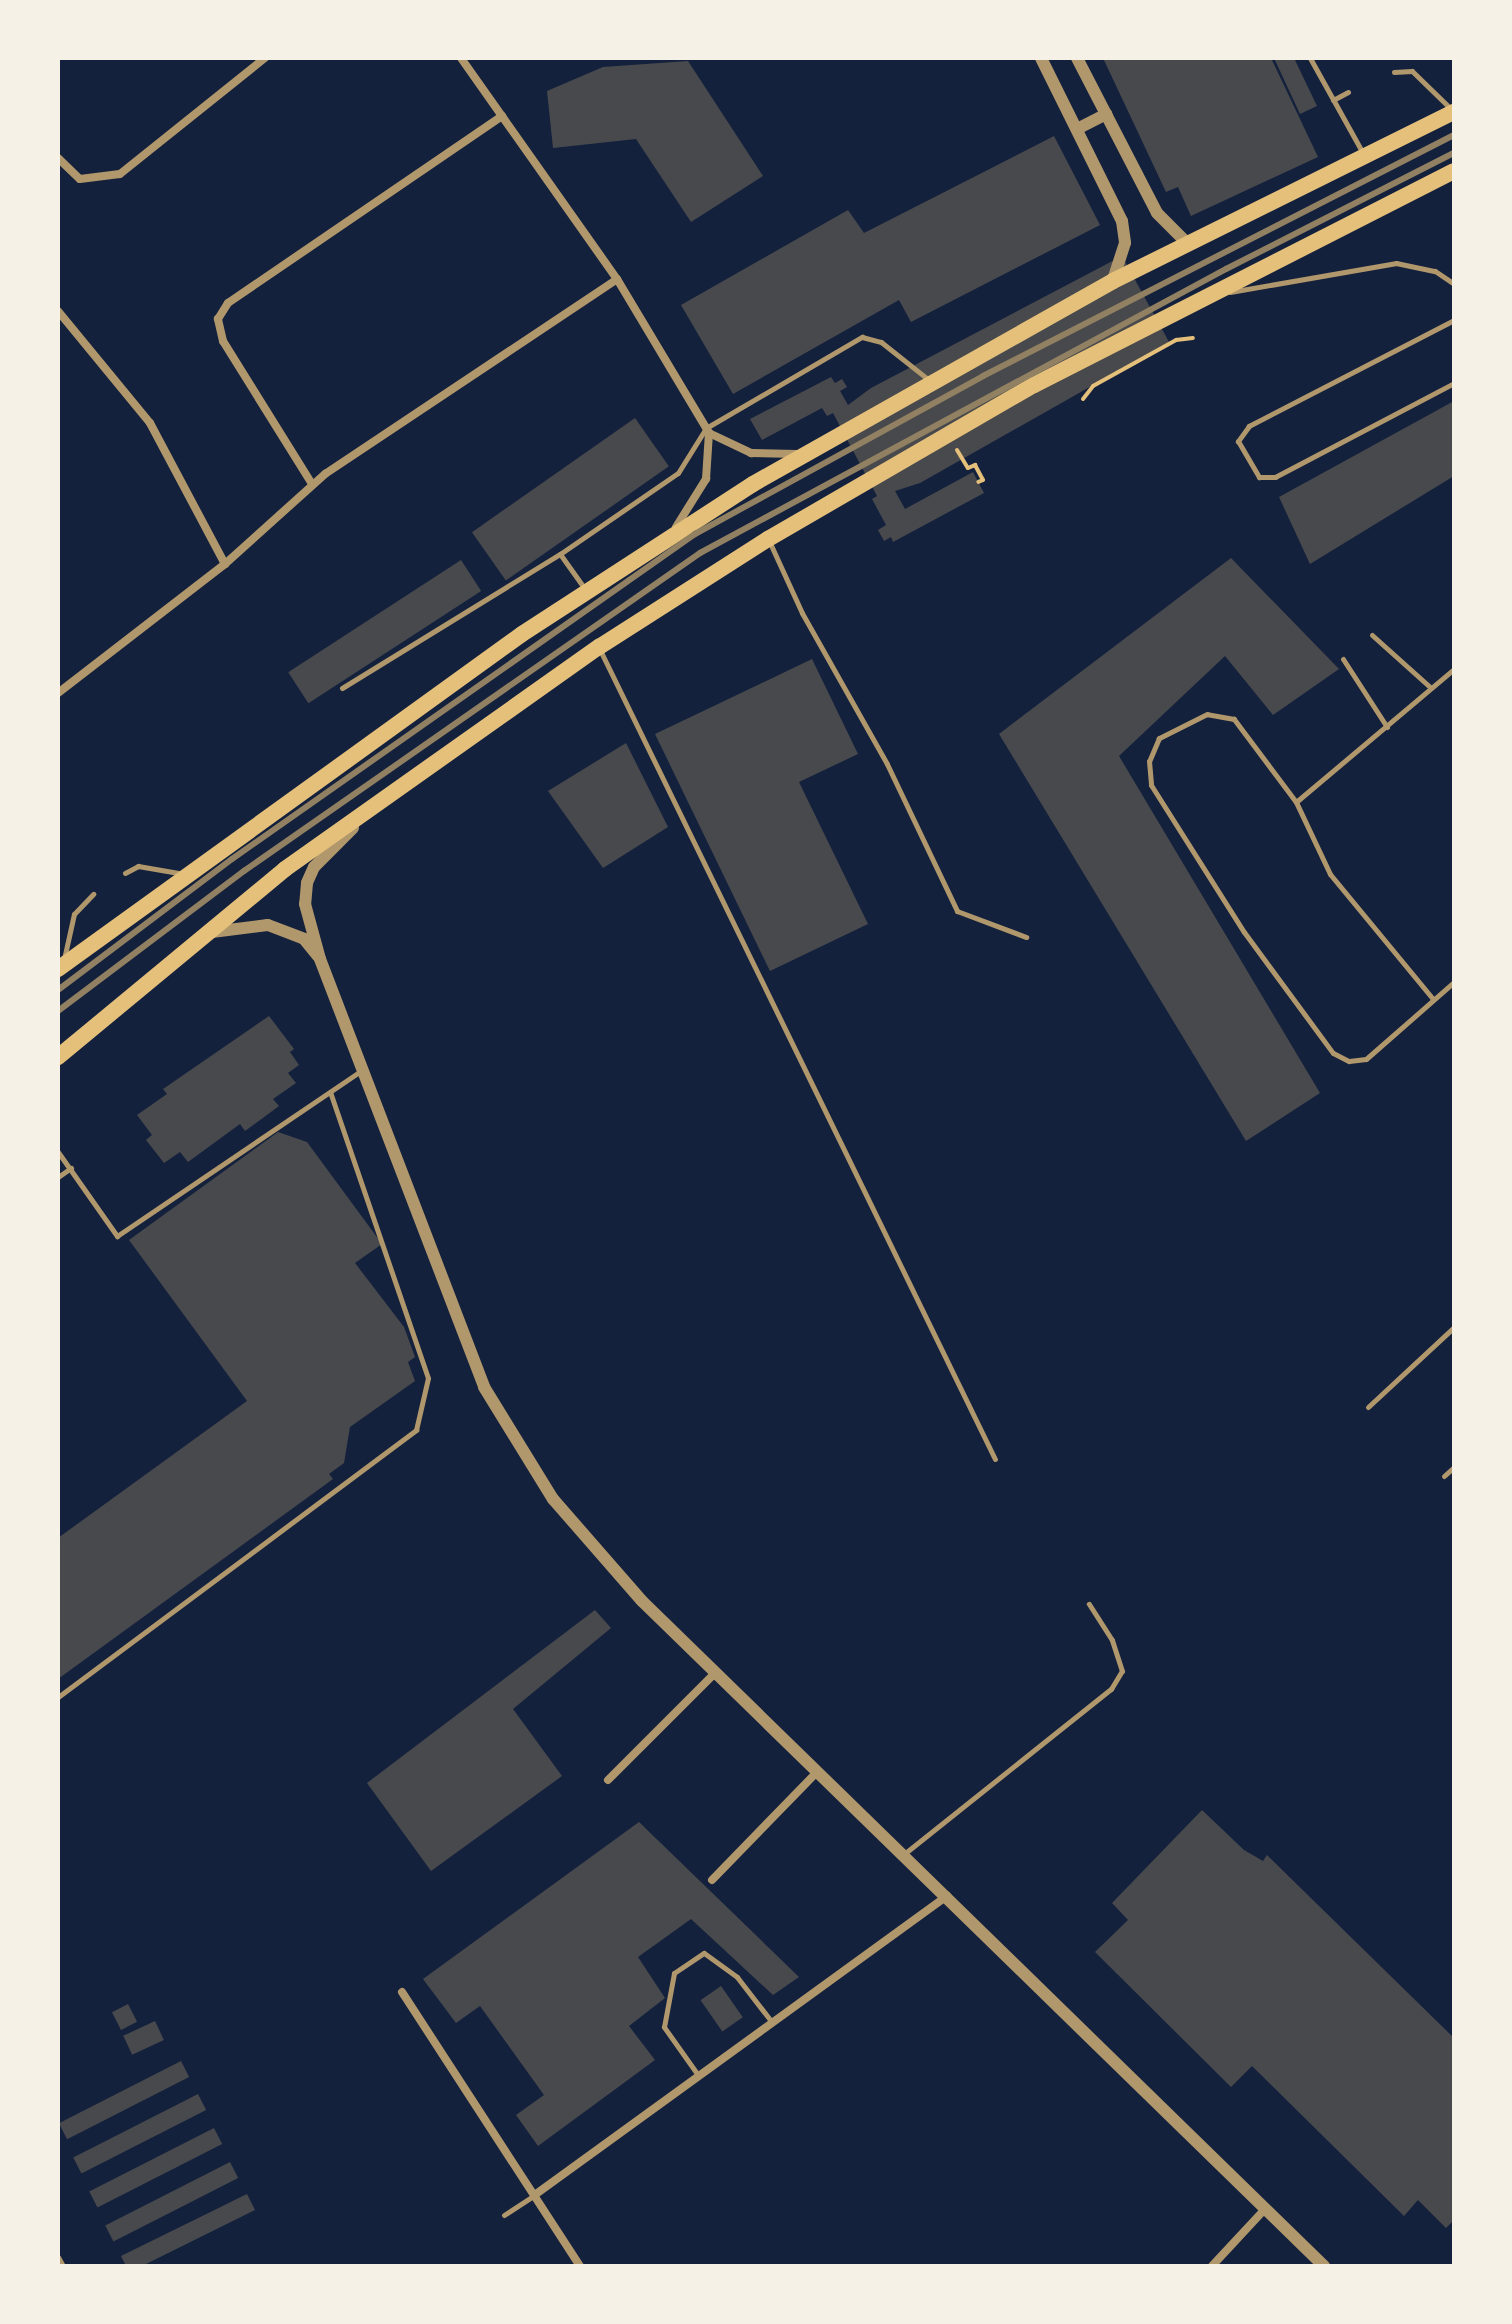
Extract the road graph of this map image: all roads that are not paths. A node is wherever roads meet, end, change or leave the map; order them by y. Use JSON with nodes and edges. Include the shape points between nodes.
{"nodes":[{"id":1,"x":265,"y":58,"type":"edge"},
{"id":2,"x":461,"y":58,"type":"edge"},
{"id":3,"x":1041,"y":58,"type":"edge"},
{"id":4,"x":1077,"y":58,"type":"edge"},
{"id":5,"x":1310,"y":58,"type":"edge"},
{"id":6,"x":1394,"y":72,"type":"dead end"},
{"id":7,"x":1348,"y":92,"type":"dead end"},
{"id":8,"x":1333,"y":100,"type":"junction"},
{"id":9,"x":1454,"y":112,"type":"edge"},
{"id":10,"x":1106,"y":114,"type":"junction"},
{"id":11,"x":502,"y":116,"type":"junction"},
{"id":12,"x":1077,"y":129,"type":"junction"},
{"id":13,"x":1364,"y":156,"type":"junction"},
{"id":14,"x":58,"y":158,"type":"edge"},
{"id":15,"x":1454,"y":171,"type":"edge"},
{"id":16,"x":1187,"y":243,"type":"junction"},
{"id":17,"x":617,"y":279,"type":"junction"},
{"id":18,"x":1113,"y":281,"type":"junction"},
{"id":19,"x":1454,"y":284,"type":"edge"},
{"id":20,"x":1209,"y":296,"type":"junction"},
{"id":21,"x":58,"y":311,"type":"edge"},
{"id":22,"x":1454,"y":320,"type":"edge"},
{"id":23,"x":1454,"y":383,"type":"edge"},
{"id":24,"x":933,"y":384,"type":"junction"},
{"id":25,"x":707,"y":431,"type":"junction"},
{"id":26,"x":821,"y":446,"type":"junction"},
{"id":27,"x":312,"y":484,"type":"junction"},
{"id":28,"x":667,"y":537,"type":"junction"},
{"id":29,"x":768,"y":539,"type":"junction"},
{"id":30,"x":560,"y":554,"type":"junction"},
{"id":31,"x":225,"y":564,"type":"junction"},
{"id":32,"x":586,"y":591,"type":"junction"},
{"id":33,"x":1372,"y":635,"type":"dead end"},
{"id":34,"x":599,"y":647,"type":"junction"},
{"id":35,"x":1343,"y":659,"type":"dead end"},
{"id":36,"x":1454,"y":669,"type":"edge"},
{"id":37,"x":342,"y":688,"type":"dead end"},
{"id":38,"x":1431,"y":688,"type":"junction"},
{"id":39,"x":58,"y":693,"type":"edge"},
{"id":40,"x":1387,"y":727,"type":"junction"},
{"id":41,"x":1296,"y":802,"type":"junction"},
{"id":42,"x":362,"y":819,"type":"junction"},
{"id":43,"x":125,"y":873,"type":"dead end"},
{"id":44,"x":189,"y":875,"type":"junction"},
{"id":45,"x":93,"y":894,"type":"dead end"},
{"id":46,"x":198,"y":936,"type":"junction"},
{"id":47,"x":1026,"y":937,"type":"dead end"},
{"id":48,"x":320,"y":959,"type":"junction"},
{"id":49,"x":60,"y":968,"type":"edge"},
{"id":50,"x":1454,"y":982,"type":"edge"},
{"id":51,"x":1433,"y":999,"type":"junction"},
{"id":52,"x":58,"y":1057,"type":"edge"},
{"id":53,"x":364,"y":1068,"type":"junction"},
{"id":54,"x":330,"y":1092,"type":"junction"},
{"id":55,"x":58,"y":1152,"type":"edge"},
{"id":56,"x":71,"y":1168,"type":"junction"},
{"id":57,"x":58,"y":1177,"type":"edge"},
{"id":58,"x":1454,"y":1327,"type":"edge"},
{"id":59,"x":1368,"y":1407,"type":"dead end"},
{"id":60,"x":995,"y":1459,"type":"dead end"},
{"id":61,"x":1454,"y":1467,"type":"edge"},
{"id":62,"x":1444,"y":1476,"type":"dead end"},
{"id":63,"x":1089,"y":1604,"type":"dead end"},
{"id":64,"x":716,"y":1672,"type":"junction"},
{"id":65,"x":58,"y":1697,"type":"edge"},
{"id":66,"x":818,"y":1771,"type":"junction"},
{"id":67,"x":608,"y":1780,"type":"dead end"},
{"id":68,"x":904,"y":1854,"type":"junction"},
{"id":69,"x":712,"y":1880,"type":"dead end"},
{"id":70,"x":947,"y":1896,"type":"junction"},
{"id":71,"x":402,"y":1992,"type":"dead end"},
{"id":72,"x":771,"y":2021,"type":"junction"},
{"id":73,"x":698,"y":2075,"type":"junction"},
{"id":74,"x":536,"y":2194,"type":"junction"},
{"id":75,"x":1265,"y":2209,"type":"junction"},
{"id":76,"x":504,"y":2215,"type":"dead end"},
{"id":77,"x":58,"y":2257,"type":"edge"},
{"id":78,"x":63,"y":2266,"type":"edge"},
{"id":79,"x":580,"y":2266,"type":"edge"},
{"id":80,"x":1212,"y":2266,"type":"edge"},
{"id":81,"x":1324,"y":2266,"type":"edge"}],
"edges":[{"from":1,"to":14,"type":"street","via":[[120,174],[80,179]]},
{"from":2,"to":11,"type":"street"},
{"from":3,"to":12,"type":"street"},
{"from":4,"to":10,"type":"street"},
{"from":5,"to":8,"type":"lane"},
{"from":6,"to":9,"type":"lane","via":[[1412,71]]},
{"from":7,"to":8,"type":"lane"},
{"from":8,"to":13,"type":"lane"},
{"from":9,"to":13,"type":"main road"},
{"from":10,"to":12,"type":"street"},
{"from":10,"to":16,"type":"street","via":[[1157,213]]},
{"from":11,"to":17,"type":"street"},
{"from":11,"to":27,"type":"street","via":[[228,303],[218,319],[223,341]]},
{"from":12,"to":18,"type":"street","via":[[1122,221],[1125,243]]},
{"from":13,"to":16,"type":"main road"},
{"from":15,"to":20,"type":"main road"},
{"from":16,"to":18,"type":"main road"},
{"from":17,"to":25,"type":"street"},
{"from":17,"to":27,"type":"street"},
{"from":18,"to":24,"type":"main road"},
{"from":19,"to":20,"type":"lane","via":[[1435,271],[1396,263]]},
{"from":20,"to":29,"type":"main road","via":[[948,434]]},
{"from":21,"to":31,"type":"street","via":[[150,423]]},
{"from":22,"to":23,"type":"lane","via":[[1249,426],[1238,441],[1259,477],[1267,479]]},
{"from":24,"to":25,"type":"lane","via":[[881,342],[862,337]]},
{"from":24,"to":26,"type":"main road"},
{"from":25,"to":26,"type":"street","via":[[751,453],[775,456]]},
{"from":25,"to":28,"type":"street","via":[[701,489]]},
{"from":25,"to":30,"type":"lane","via":[[678,473]]},
{"from":26,"to":28,"type":"main road"},
{"from":27,"to":31,"type":"street"},
{"from":28,"to":32,"type":"main road"},
{"from":29,"to":34,"type":"main road"},
{"from":29,"to":47,"type":"lane","via":[[802,613],[887,764],[957,911]]},
{"from":30,"to":32,"type":"lane"},
{"from":30,"to":37,"type":"lane"},
{"from":31,"to":39,"type":"street"},
{"from":32,"to":44,"type":"main road"},
{"from":33,"to":38,"type":"lane"},
{"from":34,"to":42,"type":"main road"},
{"from":34,"to":60,"type":"lane"},
{"from":35,"to":40,"type":"lane"},
{"from":36,"to":38,"type":"lane"},
{"from":38,"to":40,"type":"lane"},
{"from":40,"to":41,"type":"lane"},
{"from":41,"to":51,"type":"lane","via":[[1330,874]]},
{"from":41,"to":51,"type":"lane","via":[[1234,719],[1207,714],[1181,723],[1159,738],[1149,761],[1151,785],[1159,799],[1244,932],[1333,1053],[1349,1061],[1366,1059]]},
{"from":42,"to":46,"type":"main road"},
{"from":42,"to":48,"type":"street","via":[[314,867],[307,883],[305,904]]},
{"from":43,"to":44,"type":"lane","via":[[138,866]]},
{"from":44,"to":49,"type":"main road"},
{"from":45,"to":49,"type":"lane","via":[[74,914]]},
{"from":46,"to":48,"type":"street","via":[[268,925],[304,939]]},
{"from":46,"to":52,"type":"main road"},
{"from":48,"to":53,"type":"street"},
{"from":50,"to":51,"type":"lane"},
{"from":53,"to":54,"type":"lane"},
{"from":53,"to":64,"type":"street","via":[[484,1387],[553,1499],[642,1601]]},
{"from":54,"to":56,"type":"lane","via":[[117,1236]]},
{"from":54,"to":65,"type":"lane","via":[[428,1378],[416,1430]]},
{"from":55,"to":56,"type":"lane"},
{"from":56,"to":57,"type":"lane"},
{"from":58,"to":59,"type":"lane"},
{"from":61,"to":62,"type":"lane"},
{"from":63,"to":68,"type":"lane","via":[[1112,1640],[1122,1671],[1111,1689]]},
{"from":64,"to":66,"type":"street"},
{"from":64,"to":67,"type":"street"},
{"from":66,"to":68,"type":"street"},
{"from":66,"to":69,"type":"street"},
{"from":68,"to":70,"type":"street"},
{"from":70,"to":72,"type":"street"},
{"from":70,"to":75,"type":"street"},
{"from":71,"to":74,"type":"street"},
{"from":72,"to":73,"type":"street"},
{"from":72,"to":73,"type":"lane","via":[[737,1977],[704,1953],[674,1973],[664,2027]]},
{"from":73,"to":74,"type":"street"},
{"from":74,"to":76,"type":"lane"},
{"from":74,"to":79,"type":"street"},
{"from":75,"to":80,"type":"street"},
{"from":75,"to":81,"type":"street"},
{"from":77,"to":78,"type":"lane"}]}
